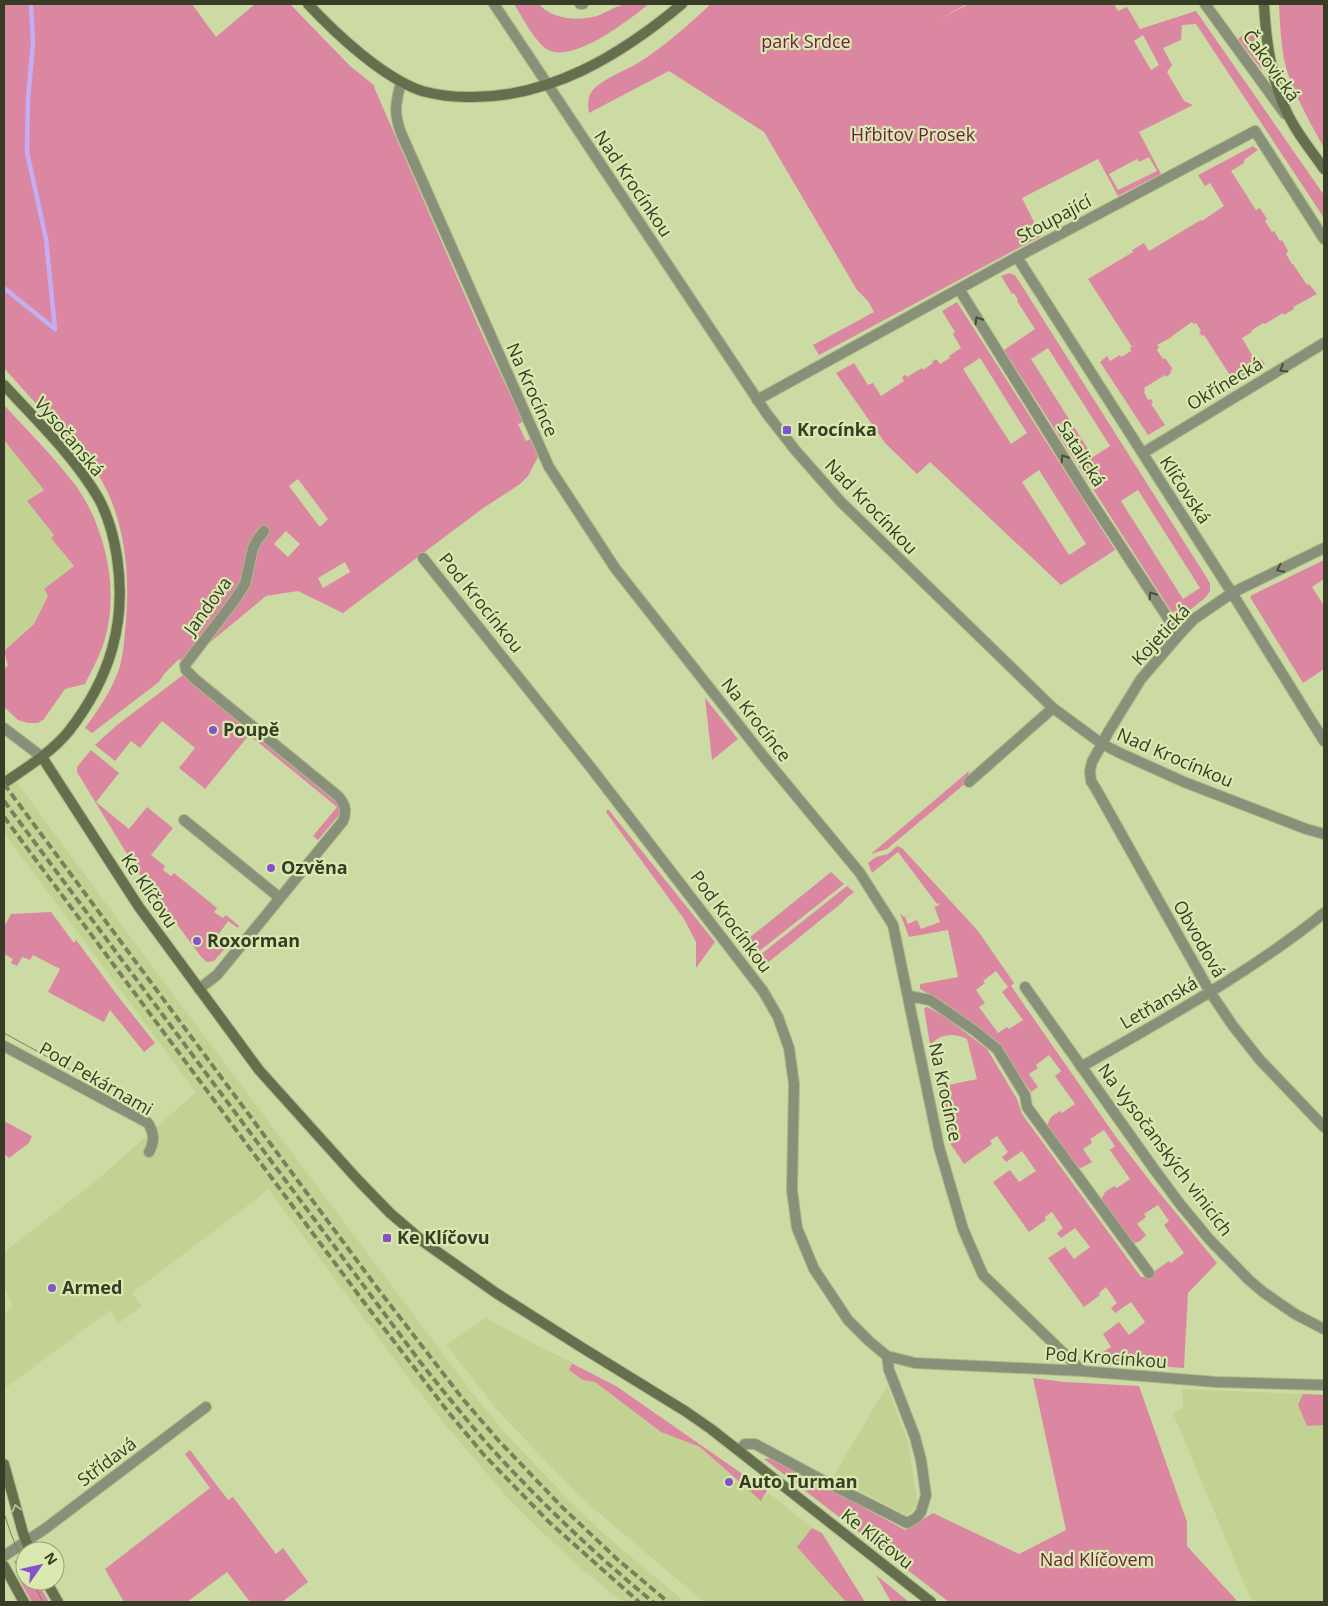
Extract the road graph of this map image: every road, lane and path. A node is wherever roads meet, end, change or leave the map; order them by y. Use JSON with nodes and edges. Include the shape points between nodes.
{"nodes":[{"id":1,"x":308,"y":4,"type":"edge"},
{"id":2,"x":494,"y":4,"type":"edge"},
{"id":3,"x":682,"y":4,"type":"edge"},
{"id":4,"x":1205,"y":4,"type":"edge"},
{"id":5,"x":1264,"y":4,"type":"edge"},
{"id":6,"x":402,"y":82,"type":"junction"},
{"id":7,"x":548,"y":85,"type":"junction"},
{"id":8,"x":1293,"y":124,"type":"junction"},
{"id":9,"x":1324,"y":169,"type":"edge"},
{"id":10,"x":1324,"y":239,"type":"edge"},
{"id":11,"x":1017,"y":257,"type":"junction"},
{"id":12,"x":959,"y":289,"type":"junction"},
{"id":13,"x":1324,"y":343,"type":"edge"},
{"id":14,"x":4,"y":385,"type":"edge"},
{"id":15,"x":758,"y":400,"type":"junction"},
{"id":16,"x":1143,"y":453,"type":"junction"},
{"id":17,"x":264,"y":531,"type":"dead end"},
{"id":18,"x":1324,"y":548,"type":"edge"},
{"id":19,"x":423,"y":558,"type":"dead end"},
{"id":20,"x":1232,"y":593,"type":"junction"},
{"id":21,"x":1179,"y":635,"type":"junction"},
{"id":22,"x":1053,"y":708,"type":"junction"},
{"id":23,"x":4,"y":728,"type":"edge"},
{"id":24,"x":1324,"y":741,"type":"edge"},
{"id":25,"x":1102,"y":744,"type":"junction"},
{"id":26,"x":42,"y":757,"type":"junction"},
{"id":27,"x":969,"y":782,"type":"dead end"},
{"id":28,"x":4,"y":783,"type":"edge"},
{"id":29,"x":184,"y":820,"type":"dead end"},
{"id":30,"x":1324,"y":834,"type":"edge"},
{"id":31,"x":280,"y":898,"type":"junction"},
{"id":32,"x":1324,"y":913,"type":"edge"},
{"id":33,"x":1025,"y":987,"type":"dead end"},
{"id":34,"x":199,"y":990,"type":"junction"},
{"id":35,"x":1210,"y":992,"type":"junction"},
{"id":36,"x":909,"y":996,"type":"junction"},
{"id":37,"x":4,"y":1046,"type":"edge"},
{"id":38,"x":1081,"y":1067,"type":"junction"},
{"id":39,"x":1322,"y":1122,"type":"edge"},
{"id":40,"x":149,"y":1152,"type":"dead end"},
{"id":41,"x":1149,"y":1273,"type":"dead end"},
{"id":42,"x":1324,"y":1329,"type":"edge"},
{"id":43,"x":887,"y":1356,"type":"junction"},
{"id":44,"x":1082,"y":1371,"type":"junction"},
{"id":45,"x":1324,"y":1385,"type":"edge"},
{"id":46,"x":206,"y":1408,"type":"dead end"},
{"id":47,"x":739,"y":1450,"type":"junction"},
{"id":48,"x":4,"y":1464,"type":"edge"},
{"id":49,"x":26,"y":1541,"type":"edge"},
{"id":50,"x":36,"y":1541,"type":"edge"},
{"id":51,"x":4,"y":1566,"type":"edge"},
{"id":52,"x":52,"y":1591,"type":"edge"},
{"id":53,"x":24,"y":1602,"type":"edge"},
{"id":54,"x":58,"y":1602,"type":"edge"},
{"id":55,"x":930,"y":1602,"type":"edge"}],
"edges":[{"from":1,"to":6,"type":"main road","via":[[343,38]]},
{"from":2,"to":7,"type":"street","name":"Nad Krocínkou"},
{"from":3,"to":7,"type":"main road","via":[[605,58]]},
{"from":4,"to":8,"type":"street","name":"Čakovická"},
{"from":5,"to":8,"type":"main road","name":"Čakovická","via":[[1272,67],[1280,96]]},
{"from":6,"to":7,"type":"main road","via":[[442,95],[488,98]]},
{"from":6,"to":36,"type":"street","name":"Na Krocínce","via":[[396,106],[401,133],[549,467],[615,568],[860,873],[894,925]]},
{"from":7,"to":15,"type":"street","name":"Nad Krocínkou"},
{"from":8,"to":9,"type":"main road","name":"Čakovická"},
{"from":10,"to":11,"type":"street","name":"Stoupající","via":[[1255,131]]},
{"from":11,"to":12,"type":"street","name":"Stoupající"},
{"from":11,"to":16,"type":"street","name":"Klíčovská"},
{"from":12,"to":15,"type":"street","name":"Stoupající"},
{"from":21,"to":12,"type":"street","name":"Satalická","one_way":true},
{"from":13,"to":16,"type":"street","name":"Okřínecká","one_way":true},
{"from":14,"to":26,"type":"main road","name":"Vysočanská","via":[[64,450],[99,500],[115,546],[119,575],[118,622],[102,677],[87,706]]},
{"from":15,"to":22,"type":"street","name":"Nad Krocínkou","via":[[796,451],[841,502]]},
{"from":16,"to":20,"type":"street","name":"Klíčovská"},
{"from":17,"to":31,"type":"street","name":"Jandova","via":[[253,548],[246,584],[185,665],[196,680],[338,796],[345,807],[343,821]]},
{"from":18,"to":20,"type":"street","name":"Kojetická","one_way":true},
{"from":19,"to":43,"type":"street","name":"Pod Krocínkou","via":[[592,769],[763,991],[778,1017],[789,1048],[794,1084],[792,1190],[797,1228],[814,1269],[848,1320]]},
{"from":20,"to":21,"type":"street","name":"Kojetická","via":[[1194,619]]},
{"from":20,"to":24,"type":"street","name":"Klíčovská"},
{"from":21,"to":25,"type":"street","name":"Kojetická","via":[[1141,679]]},
{"from":22,"to":25,"type":"street","name":"Nad Krocínkou"},
{"from":22,"to":27,"type":"street"},
{"from":23,"to":26,"type":"street"},
{"from":25,"to":30,"type":"street","name":"Nad Krocínkou","via":[[1184,782]]},
{"from":25,"to":35,"type":"street","name":"Obvodová","via":[[1092,762],[1091,781]]},
{"from":26,"to":28,"type":"main road"},
{"from":26,"to":34,"type":"main road","name":"Ke Klíčovu","via":[[139,907]]},
{"from":29,"to":31,"type":"street"},
{"from":31,"to":34,"type":"street","via":[[217,975]]},
{"from":32,"to":35,"type":"street","name":"Letňanská","via":[[1278,948]]},
{"from":33,"to":38,"type":"street","name":"Na Vysočanských vinicích"},
{"from":34,"to":47,"type":"main road","name":"Ke Klíčovu","via":[[259,1070],[390,1214],[425,1243],[529,1315],[685,1411]]},
{"from":35,"to":38,"type":"street","name":"Letňanská"},
{"from":35,"to":39,"type":"street","name":"Obvodová","via":[[1260,1060]]},
{"from":36,"to":41,"type":"street","via":[[930,1000],[997,1049],[1025,1095],[1027,1107]]},
{"from":36,"to":44,"type":"street","name":"Na Krocínce","via":[[940,1147],[962,1229],[983,1275]]},
{"from":37,"to":40,"type":"street","name":"Pod Pekárnami","via":[[148,1123],[154,1138]]},
{"from":38,"to":42,"type":"street","name":"Na Vysočanských vinicích","via":[[1180,1204],[1232,1263],[1263,1292]]},
{"from":43,"to":44,"type":"street","name":"Pod Krocínkou","via":[[915,1363]]},
{"from":43,"to":47,"type":"street","via":[[888,1370],[915,1436],[921,1460],[926,1495],[916,1518],[907,1523],[755,1444],[745,1444]]},
{"from":44,"to":45,"type":"street","name":"Pod Krocínkou","via":[[1216,1382]]},
{"from":46,"to":50,"type":"street","name":"Střídavá"},
{"from":47,"to":55,"type":"main road","name":"Ke Klíčovu"},
{"from":49,"to":48,"type":"main road","one_way":true},
{"from":51,"to":53,"type":"main road"},
{"from":52,"to":54,"type":"main road"}]}
